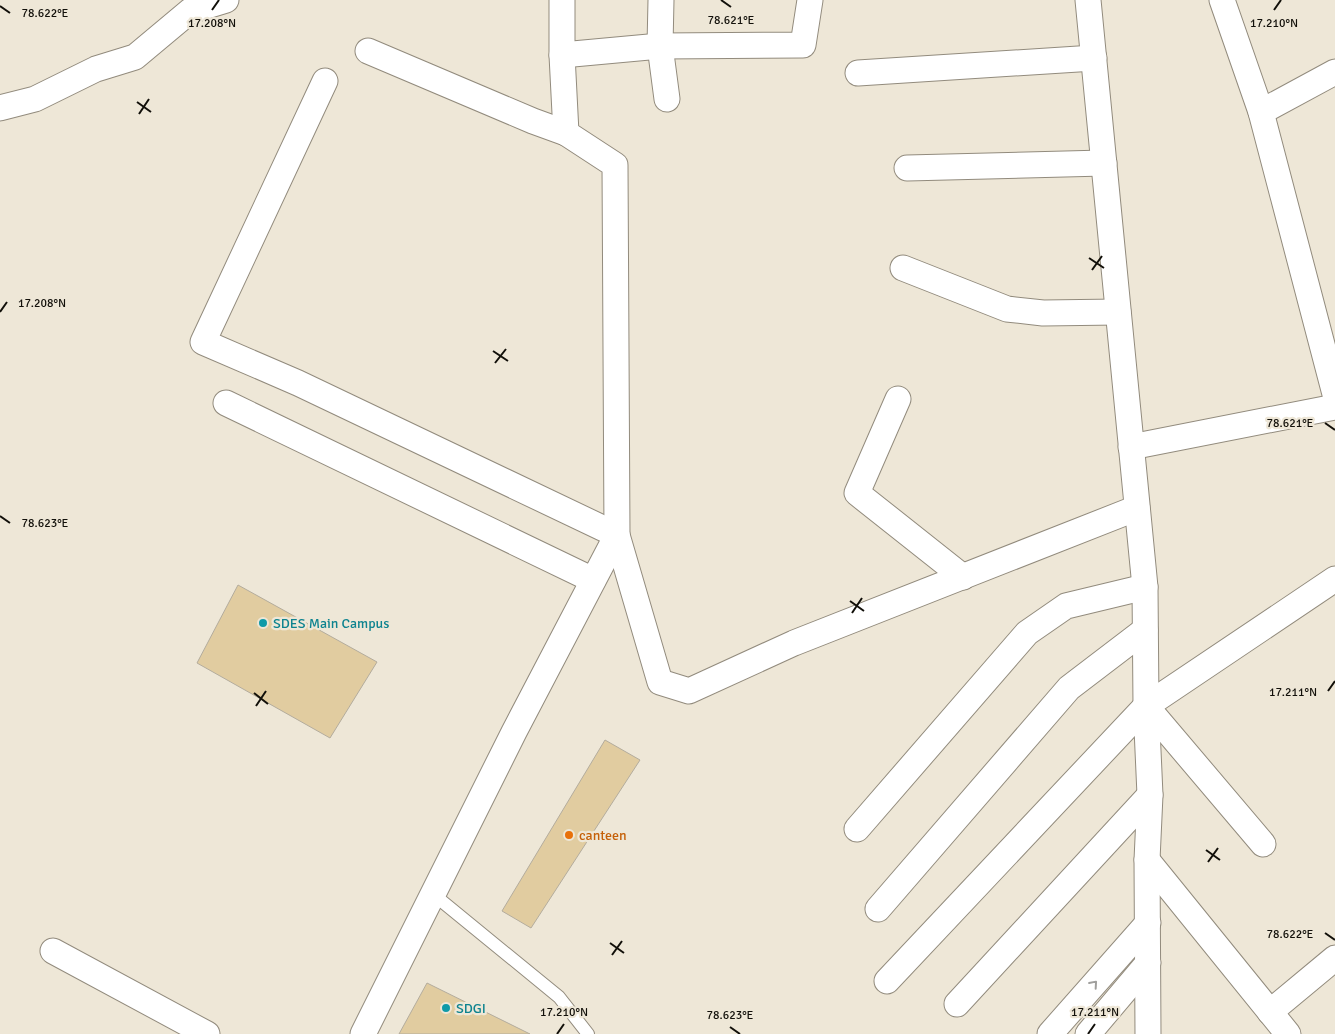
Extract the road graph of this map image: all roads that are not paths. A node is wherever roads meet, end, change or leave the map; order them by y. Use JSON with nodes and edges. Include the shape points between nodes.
{"nodes":[{"id":1,"x":226,"y":0,"type":"edge"},
{"id":2,"x":562,"y":0,"type":"edge"},
{"id":3,"x":661,"y":0,"type":"edge"},
{"id":4,"x":810,"y":0,"type":"edge"},
{"id":5,"x":1088,"y":0,"type":"edge"},
{"id":6,"x":1222,"y":0,"type":"edge"},
{"id":7,"x":660,"y":46,"type":"junction"},
{"id":8,"x":368,"y":51,"type":"dead end"},
{"id":9,"x":562,"y":54,"type":"junction"},
{"id":10,"x":1094,"y":58,"type":"junction"},
{"id":11,"x":1335,"y":72,"type":"edge"},
{"id":12,"x":858,"y":73,"type":"dead end"},
{"id":13,"x":325,"y":81,"type":"dead end"},
{"id":14,"x":667,"y":99,"type":"dead end"},
{"id":15,"x":0,"y":108,"type":"edge"},
{"id":16,"x":1261,"y":112,"type":"junction"},
{"id":17,"x":566,"y":133,"type":"junction"},
{"id":18,"x":1104,"y":163,"type":"junction"},
{"id":19,"x":907,"y":168,"type":"dead end"},
{"id":20,"x":903,"y":268,"type":"dead end"},
{"id":21,"x":1118,"y":312,"type":"junction"},
{"id":22,"x":1335,"y":394,"type":"edge"},
{"id":23,"x":898,"y":399,"type":"dead end"},
{"id":24,"x":226,"y":403,"type":"dead end"},
{"id":25,"x":1335,"y":407,"type":"edge"},
{"id":26,"x":1131,"y":446,"type":"junction"},
{"id":27,"x":1137,"y":508,"type":"junction"},
{"id":28,"x":617,"y":535,"type":"junction"},
{"id":29,"x":963,"y":576,"type":"junction"},
{"id":30,"x":1335,"y":579,"type":"edge"},
{"id":31,"x":593,"y":580,"type":"junction"},
{"id":32,"x":1145,"y":587,"type":"junction"},
{"id":33,"x":1145,"y":630,"type":"junction"},
{"id":34,"x":1146,"y":706,"type":"junction"},
{"id":35,"x":1150,"y":795,"type":"junction"},
{"id":36,"x":856,"y":829,"type":"dead end"},
{"id":37,"x":1263,"y":844,"type":"dead end"},
{"id":38,"x":1147,"y":860,"type":"junction"},
{"id":39,"x":433,"y":894,"type":"junction"},
{"id":40,"x":878,"y":908,"type":"dead end"},
{"id":41,"x":1148,"y":923,"type":"junction"},
{"id":42,"x":53,"y":952,"type":"dead end"},
{"id":43,"x":1335,"y":958,"type":"edge"},
{"id":44,"x":1148,"y":963,"type":"junction"},
{"id":45,"x":887,"y":981,"type":"dead end"},
{"id":46,"x":957,"y":1004,"type":"dead end"},
{"id":47,"x":1270,"y":1012,"type":"junction"},
{"id":48,"x":207,"y":1034,"type":"edge"},
{"id":49,"x":363,"y":1034,"type":"edge"},
{"id":50,"x":588,"y":1034,"type":"edge"},
{"id":51,"x":1050,"y":1034,"type":"edge"},
{"id":52,"x":1088,"y":1034,"type":"edge"},
{"id":53,"x":1148,"y":1034,"type":"edge"},
{"id":54,"x":1288,"y":1034,"type":"edge"}],
"edges":[{"from":1,"to":15,"type":"street","via":[[190,11],[135,57],[96,69],[35,100]]},
{"from":2,"to":9,"type":"street"},
{"from":3,"to":7,"type":"street"},
{"from":4,"to":7,"type":"street","via":[[803,45]]},
{"from":5,"to":10,"type":"street"},
{"from":6,"to":16,"type":"street"},
{"from":7,"to":9,"type":"street"},
{"from":7,"to":14,"type":"street"},
{"from":8,"to":17,"type":"street"},
{"from":9,"to":17,"type":"street"},
{"from":10,"to":12,"type":"street"},
{"from":10,"to":18,"type":"street"},
{"from":11,"to":16,"type":"street"},
{"from":13,"to":28,"type":"street","via":[[203,342],[298,383]]},
{"from":16,"to":22,"type":"street"},
{"from":17,"to":28,"type":"street","via":[[615,165]]},
{"from":18,"to":19,"type":"street"},
{"from":18,"to":21,"type":"street"},
{"from":20,"to":21,"type":"street","via":[[1007,309],[1043,313]]},
{"from":21,"to":26,"type":"street"},
{"from":23,"to":29,"type":"street","via":[[857,493]]},
{"from":24,"to":31,"type":"street"},
{"from":25,"to":26,"type":"street"},
{"from":26,"to":27,"type":"street"},
{"from":27,"to":29,"type":"street"},
{"from":27,"to":32,"type":"street"},
{"from":28,"to":29,"type":"street","via":[[660,682],[689,691],[794,643]]},
{"from":28,"to":31,"type":"street"},
{"from":30,"to":34,"type":"street"},
{"from":31,"to":39,"type":"street"},
{"from":32,"to":33,"type":"street"},
{"from":32,"to":36,"type":"street","via":[[1066,606],[1027,633]]},
{"from":33,"to":34,"type":"street"},
{"from":33,"to":40,"type":"street","via":[[1069,688]]},
{"from":34,"to":35,"type":"street"},
{"from":34,"to":37,"type":"street"},
{"from":34,"to":45,"type":"street"},
{"from":35,"to":38,"type":"street"},
{"from":35,"to":46,"type":"street"},
{"from":38,"to":41,"type":"street"},
{"from":38,"to":47,"type":"street"},
{"from":39,"to":49,"type":"street"},
{"from":39,"to":50,"type":"lane","via":[[559,997]]},
{"from":41,"to":44,"type":"street"},
{"from":51,"to":41,"type":"street","one_way":true},
{"from":42,"to":48,"type":"street"},
{"from":43,"to":47,"type":"street"},
{"from":44,"to":52,"type":"street"},
{"from":44,"to":53,"type":"street"},
{"from":47,"to":54,"type":"street"}]}
